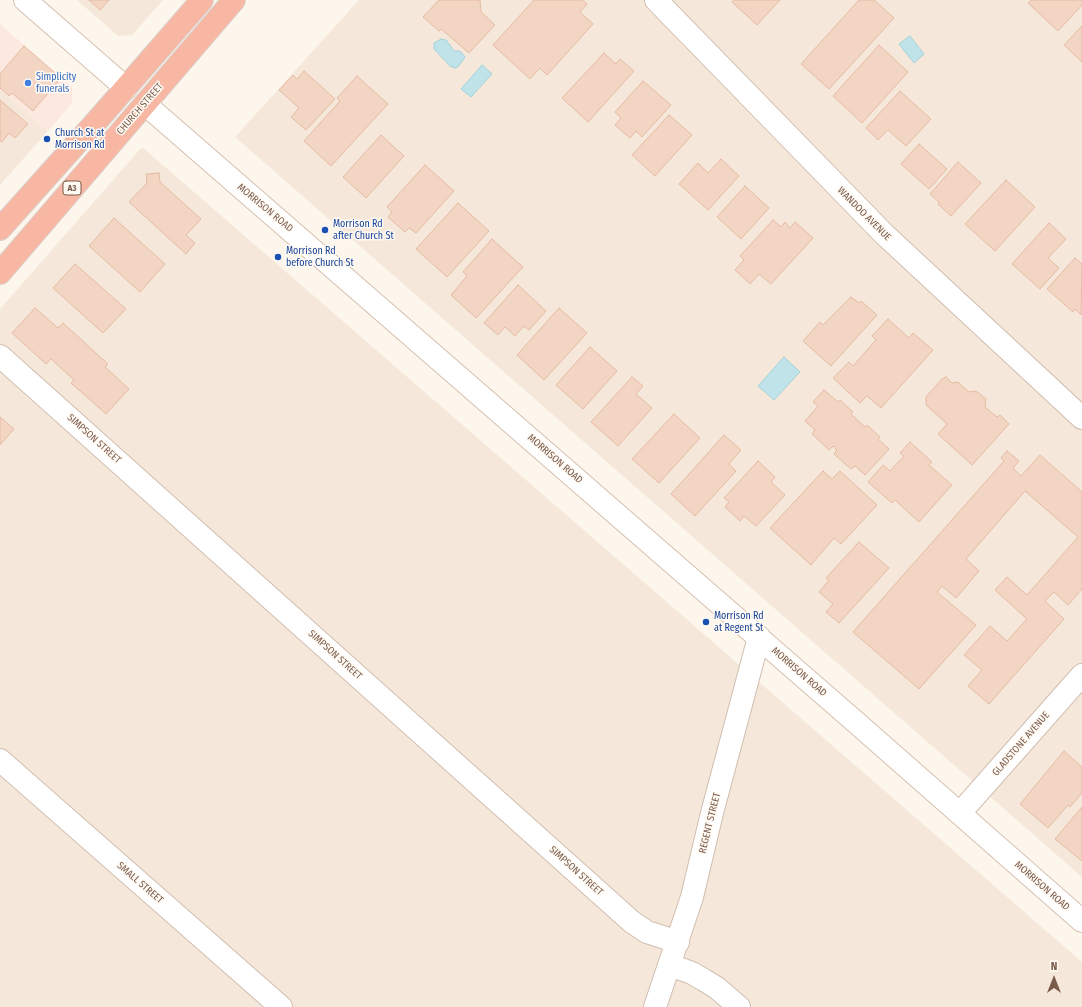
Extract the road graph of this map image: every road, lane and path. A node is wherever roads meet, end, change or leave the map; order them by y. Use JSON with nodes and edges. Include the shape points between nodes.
{"nodes":[{"id":1,"x":25,"y":0,"type":"edge"},
{"id":2,"x":202,"y":0,"type":"edge"},
{"id":3,"x":234,"y":0,"type":"edge"},
{"id":4,"x":656,"y":0,"type":"edge"},
{"id":5,"x":126,"y":88,"type":"junction"},
{"id":6,"x":145,"y":104,"type":"junction"},
{"id":7,"x":0,"y":229,"type":"edge"},
{"id":8,"x":0,"y":273,"type":"edge"},
{"id":9,"x":0,"y":356,"type":"edge"},
{"id":10,"x":1082,"y":418,"type":"edge"},
{"id":11,"x":759,"y":637,"type":"junction"},
{"id":12,"x":1082,"y":675,"type":"edge"},
{"id":13,"x":0,"y":760,"type":"edge"},
{"id":14,"x":960,"y":813,"type":"junction"},
{"id":15,"x":1082,"y":921,"type":"edge"},
{"id":16,"x":678,"y":942,"type":"junction"},
{"id":17,"x":670,"y":965,"type":"junction"},
{"id":18,"x":281,"y":1007,"type":"edge"},
{"id":19,"x":655,"y":1007,"type":"edge"},
{"id":20,"x":739,"y":1007,"type":"edge"}],
"edges":[{"from":1,"to":5,"type":"street","name":"MORRISON ROAD"},
{"from":2,"to":5,"type":"highway","number":"A3"},
{"from":3,"to":6,"type":"highway","name":"CHURCH STREET","number":"A3"},
{"from":4,"to":10,"type":"street","name":"WANDOO AVENUE","via":[[884,234]]},
{"from":5,"to":6,"type":"highway","name":"MORRISON ROAD"},
{"from":5,"to":7,"type":"highway","number":"A3"},
{"from":6,"to":8,"type":"highway","name":"CHURCH STREET","number":"A3"},
{"from":6,"to":11,"type":"street","name":"MORRISON ROAD"},
{"from":9,"to":16,"type":"street","name":"SIMPSON STREET","via":[[632,922],[647,932]]},
{"from":11,"to":14,"type":"street","name":"MORRISON ROAD"},
{"from":11,"to":16,"type":"street","name":"REGENT STREET"},
{"from":12,"to":14,"type":"street","name":"GLADSTONE AVENUE"},
{"from":13,"to":18,"type":"street","name":"SMALL STREET"},
{"from":14,"to":15,"type":"street","name":"MORRISON ROAD"},
{"from":16,"to":17,"type":"street","name":"REGENT STREET"},
{"from":17,"to":19,"type":"street","name":"REGENT STREET"},
{"from":17,"to":20,"type":"street","via":[[704,980]]}]}
